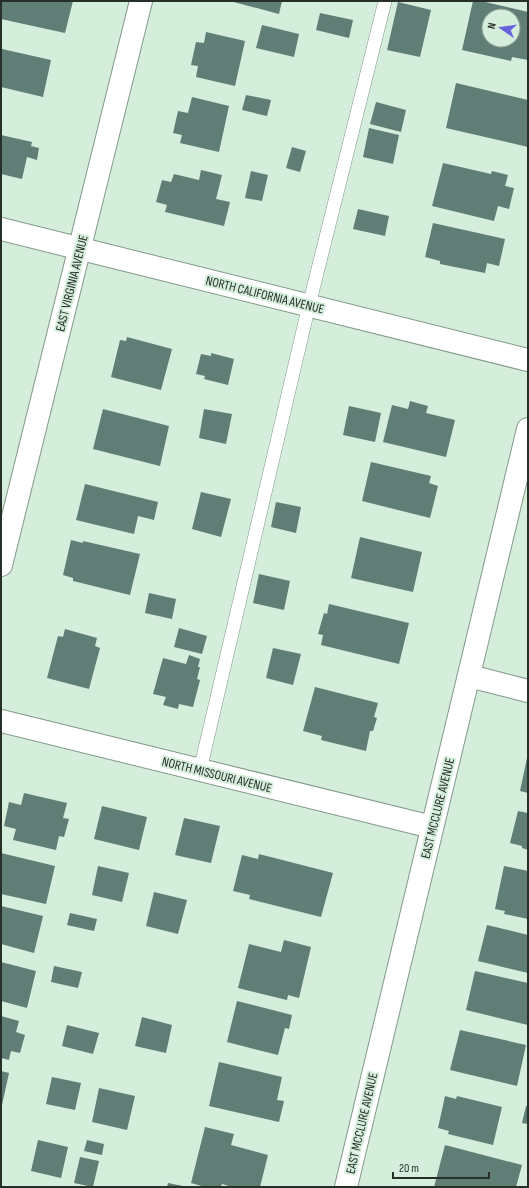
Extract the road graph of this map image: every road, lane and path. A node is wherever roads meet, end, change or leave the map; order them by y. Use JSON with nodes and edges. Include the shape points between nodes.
{"nodes":[{"id":1,"x":141,"y":1,"type":"edge"},
{"id":2,"x":385,"y":1,"type":"edge"},
{"id":3,"x":1,"y":229,"type":"edge"},
{"id":4,"x":80,"y":248,"type":"junction"},
{"id":5,"x":309,"y":305,"type":"junction"},
{"id":6,"x":528,"y":360,"type":"edge"},
{"id":7,"x":528,"y":429,"type":"edge"},
{"id":8,"x":1,"y":565,"type":"edge"},
{"id":9,"x":469,"y":676,"type":"junction"},
{"id":10,"x":528,"y":691,"type":"edge"},
{"id":11,"x":1,"y":721,"type":"edge"},
{"id":12,"x":200,"y":770,"type":"junction"},
{"id":13,"x":432,"y":827,"type":"junction"},
{"id":14,"x":346,"y":1187,"type":"edge"}],
"edges":[{"from":1,"to":4,"type":"street","name":"EAST VIRGINIA AVENUE"},
{"from":2,"to":5,"type":"lane"},
{"from":3,"to":4,"type":"street","name":"NORTH CALIFORNIA AVENUE"},
{"from":4,"to":5,"type":"street","name":"NORTH CALIFORNIA AVENUE"},
{"from":4,"to":8,"type":"street","name":"EAST VIRGINIA AVENUE"},
{"from":5,"to":6,"type":"street","name":"NORTH CALIFORNIA AVENUE"},
{"from":5,"to":12,"type":"lane"},
{"from":7,"to":9,"type":"street","name":"EAST MCCLURE AVENUE"},
{"from":9,"to":10,"type":"street"},
{"from":9,"to":13,"type":"street","name":"EAST MCCLURE AVENUE"},
{"from":11,"to":12,"type":"street","name":"NORTH MISSOURI AVENUE"},
{"from":12,"to":13,"type":"street","name":"NORTH MISSOURI AVENUE"},
{"from":13,"to":14,"type":"street","name":"EAST MCCLURE AVENUE"}]}
